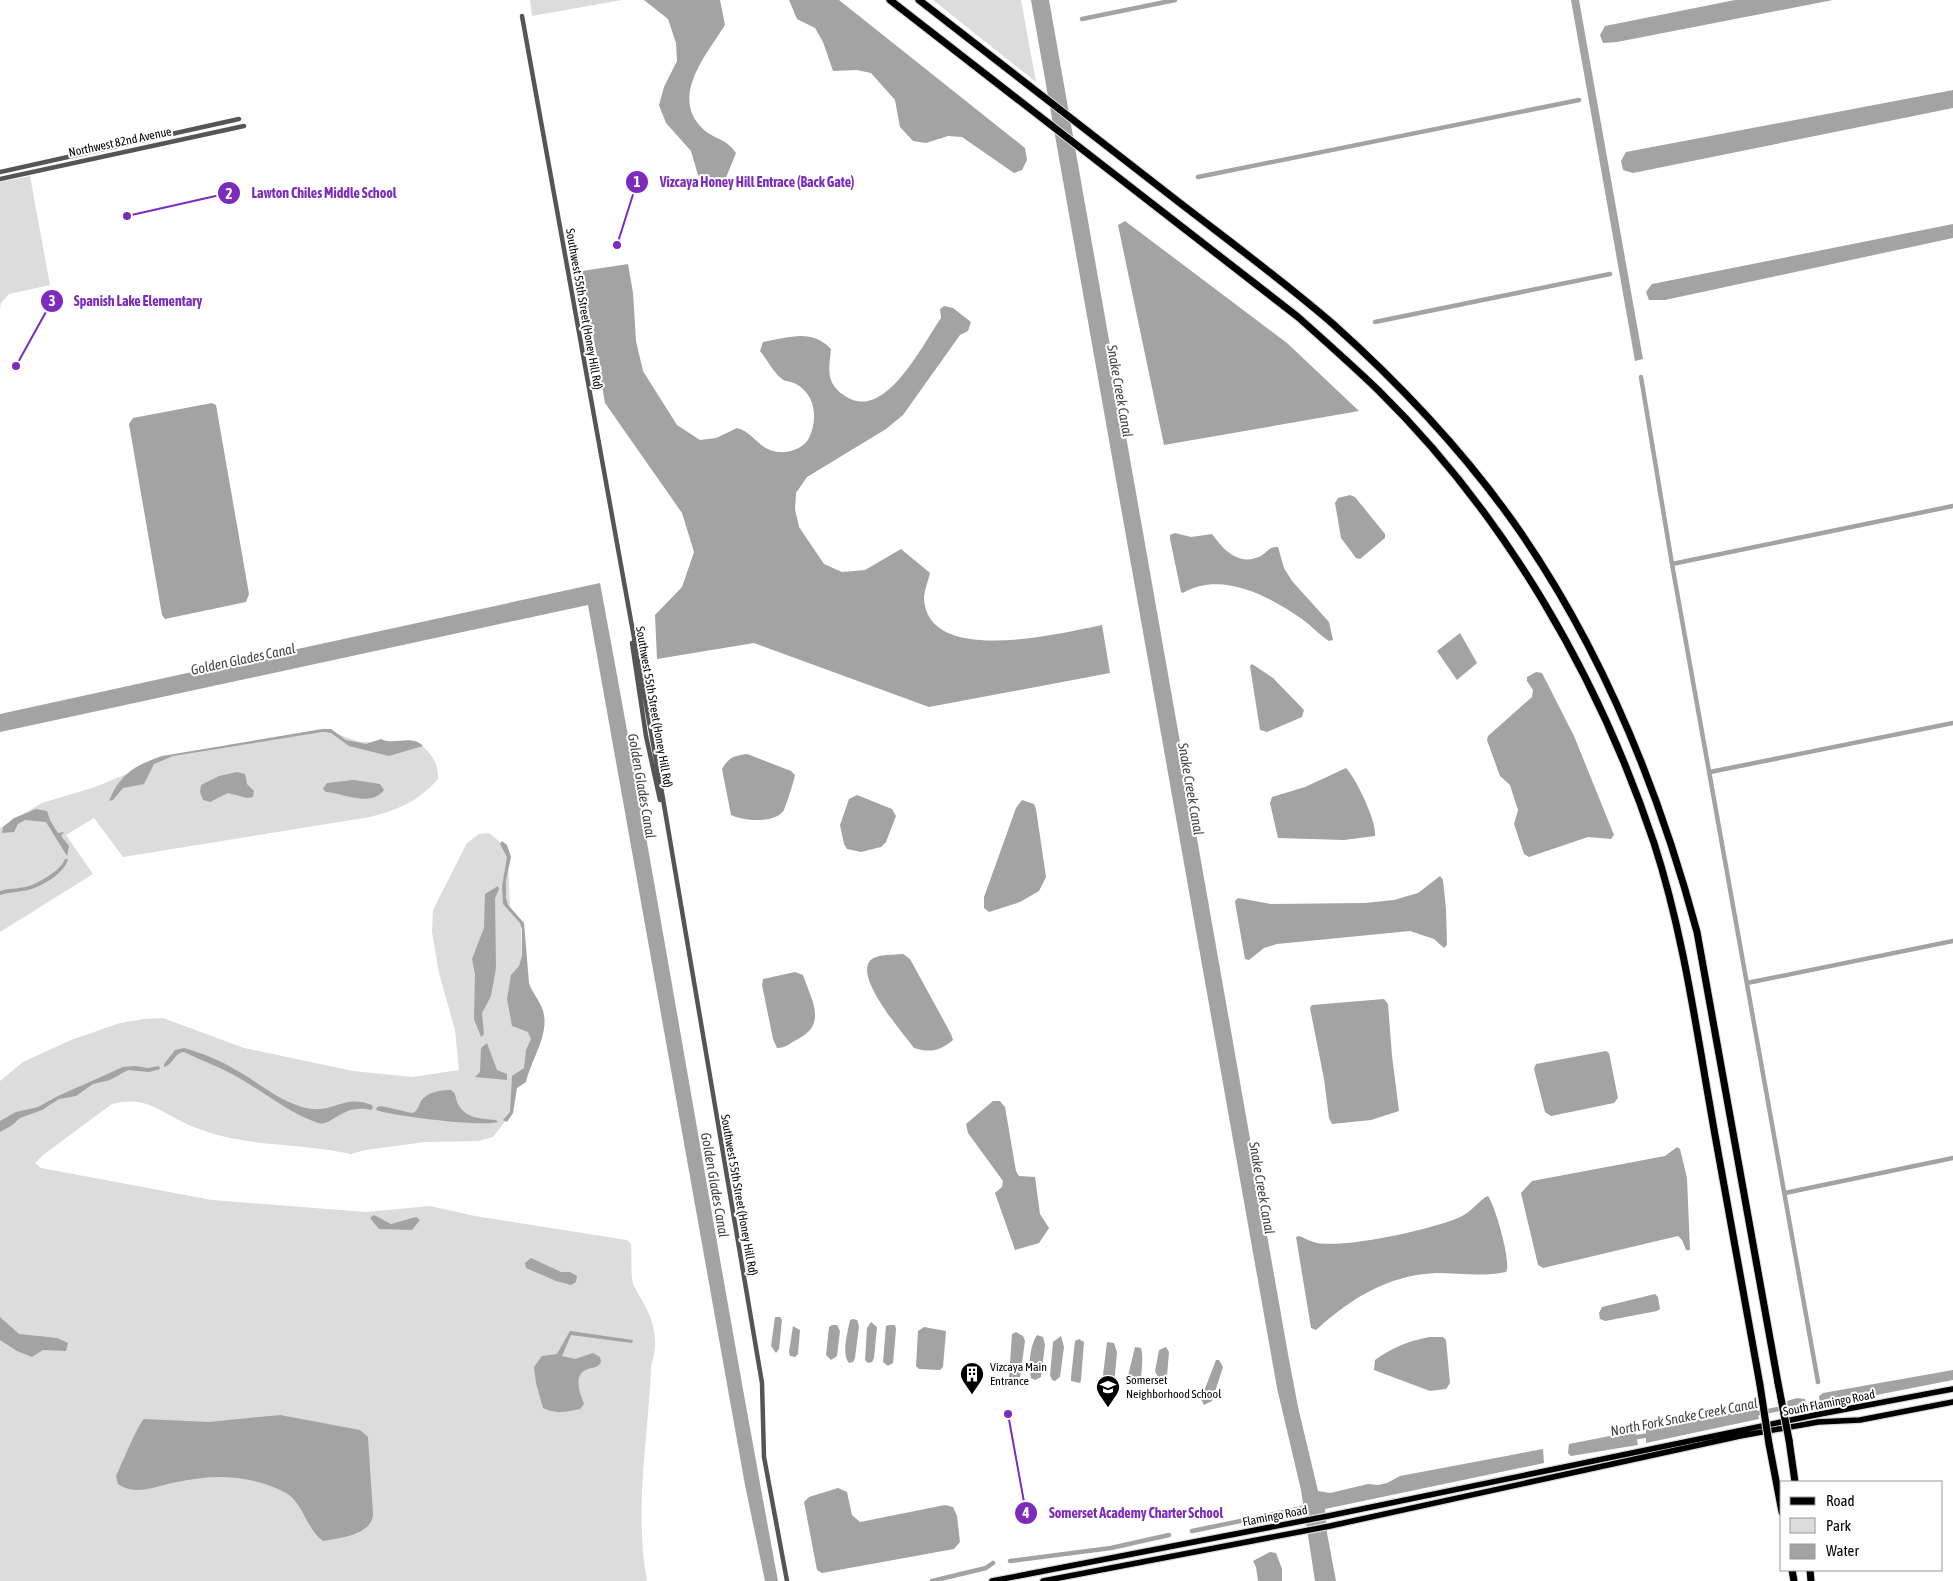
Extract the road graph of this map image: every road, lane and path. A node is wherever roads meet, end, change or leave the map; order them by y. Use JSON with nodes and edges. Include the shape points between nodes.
{"nodes":[{"id":1,"x":890,"y":0,"type":"edge"},
{"id":2,"x":919,"y":0,"type":"edge"},
{"id":3,"x":522,"y":16,"type":"dead end"},
{"id":4,"x":239,"y":119,"type":"dead end"},
{"id":5,"x":244,"y":126,"type":"dead end"},
{"id":6,"x":0,"y":172,"type":"edge"},
{"id":7,"x":0,"y":180,"type":"edge"},
{"id":8,"x":1953,"y":1389,"type":"edge"},
{"id":9,"x":1953,"y":1402,"type":"edge"},
{"id":10,"x":1562,"y":1467,"type":"joint"},
{"id":11,"x":1564,"y":1475,"type":"joint"},
{"id":12,"x":1795,"y":1481,"type":"edge"},
{"id":13,"x":1780,"y":1502,"type":"edge"},
{"id":14,"x":787,"y":1581,"type":"edge"},
{"id":15,"x":992,"y":1581,"type":"edge"},
{"id":16,"x":1043,"y":1581,"type":"edge"}],
"edges":[{"from":1,"to":13,"type":"highway","bridge":true,"via":[[1298,317],[1380,392],[1467,492],[1515,557],[1563,634],[1632,782],[1670,899],[1684,958]]},
{"from":2,"to":12,"type":"highway","bridge":true,"via":[[1293,291],[1376,364],[1419,408],[1520,531],[1570,611],[1608,684],[1641,759],[1697,932]]},
{"from":3,"to":14,"type":"street","name":"Southwest 55th Street (Honey Hill Rd)","via":[[762,1383],[764,1457]]},
{"from":4,"to":6,"type":"street","name":"Northwest 82nd Avenue"},
{"from":5,"to":7,"type":"street","name":"Northwest 82nd Avenue"},
{"from":8,"to":10,"type":"main road","name":"South Flamingo Road"},
{"from":9,"to":11,"type":"main road","name":"South Flamingo Road","via":[[1860,1420],[1818,1422],[1740,1436]]},
{"from":10,"to":15,"type":"main road","name":"Flamingo Road"},
{"from":11,"to":16,"type":"main road","name":"Flamingo Road","via":[[1330,1526]]}]}
